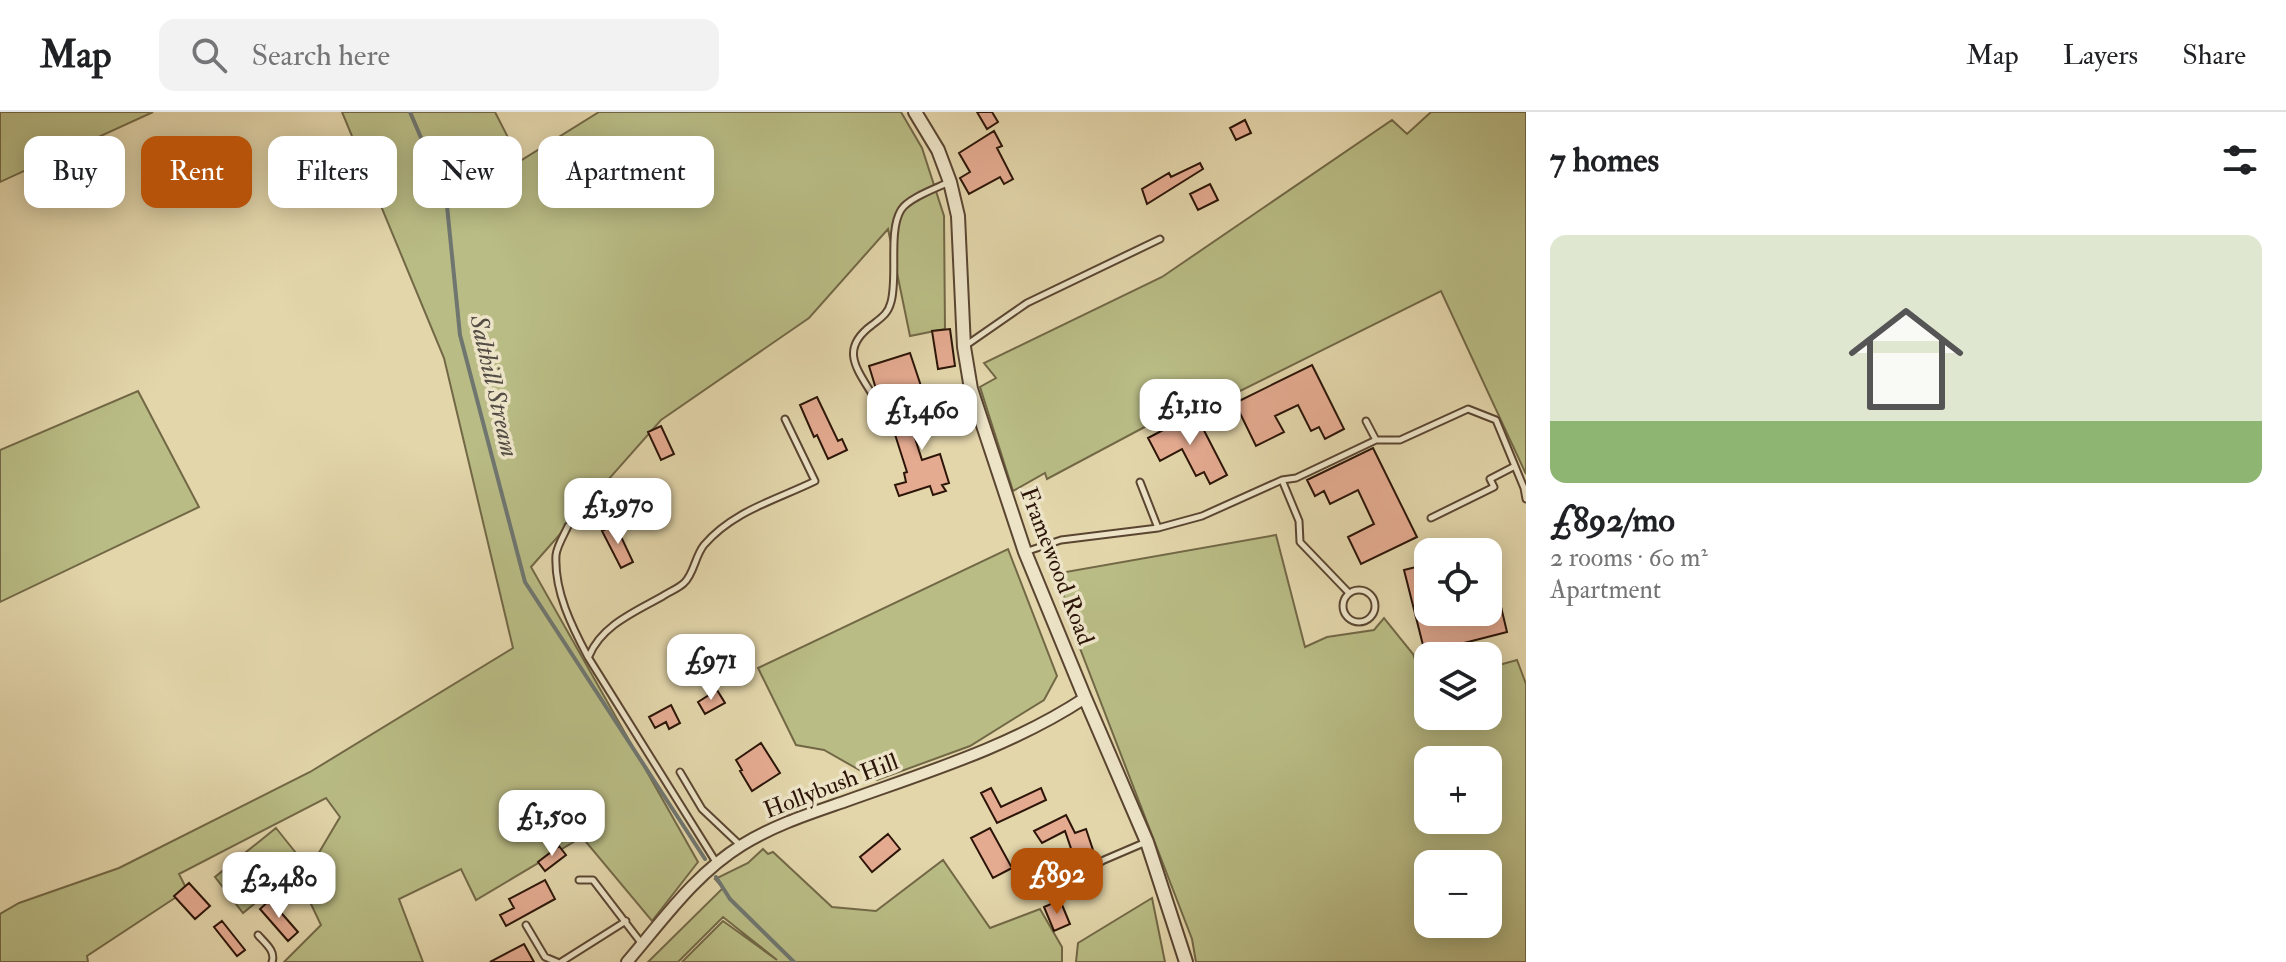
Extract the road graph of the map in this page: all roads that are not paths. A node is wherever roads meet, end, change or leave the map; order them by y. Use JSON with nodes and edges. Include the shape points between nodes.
{"nodes":[{"id":1,"x":915,"y":112,"type":"edge"},
{"id":2,"x":950,"y":182,"type":"junction"},
{"id":3,"x":1160,"y":239,"type":"dead end"},
{"id":4,"x":964,"y":347,"type":"junction"},
{"id":5,"x":875,"y":399,"type":"dead end"},
{"id":6,"x":1469,"y":401,"type":"dead end"},
{"id":7,"x":1468,"y":409,"type":"junction"},
{"id":8,"x":785,"y":419,"type":"dead end"},
{"id":9,"x":1366,"y":421,"type":"dead end"},
{"id":10,"x":1376,"y":440,"type":"junction"},
{"id":11,"x":1515,"y":466,"type":"junction"},
{"id":12,"x":1282,"y":480,"type":"junction"},
{"id":13,"x":1140,"y":482,"type":"dead end"},
{"id":14,"x":1526,"y":499,"type":"edge"},
{"id":15,"x":1431,"y":518,"type":"dead end"},
{"id":16,"x":568,"y":526,"type":"dead end"},
{"id":17,"x":1158,"y":528,"type":"junction"},
{"id":18,"x":1025,"y":552,"type":"junction"},
{"id":19,"x":1349,"y":593,"type":"junction"},
{"id":20,"x":588,"y":657,"type":"junction"},
{"id":21,"x":1085,"y":698,"type":"junction"},
{"id":22,"x":680,"y":772,"type":"dead end"},
{"id":23,"x":1147,"y":842,"type":"junction"},
{"id":24,"x":741,"y":846,"type":"junction"},
{"id":25,"x":716,"y":863,"type":"junction"},
{"id":26,"x":579,"y":880,"type":"dead end"},
{"id":27,"x":1059,"y":888,"type":"dead end"},
{"id":28,"x":626,"y":921,"type":"junction"},
{"id":29,"x":526,"y":925,"type":"dead end"},
{"id":30,"x":258,"y":935,"type":"dead end"},
{"id":31,"x":642,"y":944,"type":"junction"},
{"id":32,"x":272,"y":962,"type":"edge"},
{"id":33,"x":559,"y":962,"type":"edge"},
{"id":34,"x":627,"y":962,"type":"edge"},
{"id":35,"x":1186,"y":962,"type":"edge"}],
"edges":[{"from":1,"to":2,"type":"street","name":"Framewood Road"},
{"from":2,"to":4,"type":"street","name":"Framewood Road","via":[[958,216]]},
{"from":2,"to":5,"type":"lane","via":[[902,208],[892,301],[886,315],[855,339],[855,364]]},
{"from":3,"to":4,"type":"lane","via":[[1027,303]]},
{"from":4,"to":18,"type":"street","name":"Framewood Road","via":[[971,389]]},
{"from":6,"to":7,"type":"lane"},
{"from":7,"to":10,"type":"lane","via":[[1400,440]]},
{"from":7,"to":11,"type":"lane","via":[[1496,420]]},
{"from":8,"to":20,"type":"lane","via":[[815,481],[721,529],[702,547],[685,583],[619,621]]},
{"from":9,"to":10,"type":"lane"},
{"from":10,"to":12,"type":"lane"},
{"from":11,"to":14,"type":"lane"},
{"from":11,"to":15,"type":"lane","via":[[1490,479],[1494,487]]},
{"from":12,"to":17,"type":"lane","via":[[1202,516]]},
{"from":12,"to":19,"type":"lane","via":[[1299,521],[1300,542]]},
{"from":13,"to":17,"type":"lane"},
{"from":16,"to":20,"type":"lane","via":[[556,553],[559,585]]},
{"from":17,"to":18,"type":"lane","via":[[1061,540]]},
{"from":18,"to":21,"type":"street","name":"Framewood Road"},
{"from":19,"to":19,"type":"lane","via":[[1343,602],[1345,613],[1358,622],[1368,619],[1375,611],[1373,596],[1360,589]]},
{"from":20,"to":25,"type":"lane"},
{"from":21,"to":23,"type":"street","name":"Framewood Road"},
{"from":21,"to":24,"type":"street","name":"Hollybush Hill","via":[[994,748],[774,827]]},
{"from":22,"to":24,"type":"lane","via":[[702,809]]},
{"from":23,"to":27,"type":"lane"},
{"from":23,"to":35,"type":"street","name":"Framewood Road"},
{"from":24,"to":25,"type":"street","name":"Hollybush Hill"},
{"from":25,"to":31,"type":"street","name":"Hollybush Hill"},
{"from":26,"to":28,"type":"lane","via":[[593,880]]},
{"from":28,"to":31,"type":"lane"},
{"from":28,"to":33,"type":"lane"},
{"from":29,"to":33,"type":"lane","via":[[545,957]]},
{"from":30,"to":32,"type":"lane","via":[[272,951]]},
{"from":31,"to":34,"type":"street","name":"Hollybush Hill"}]}
